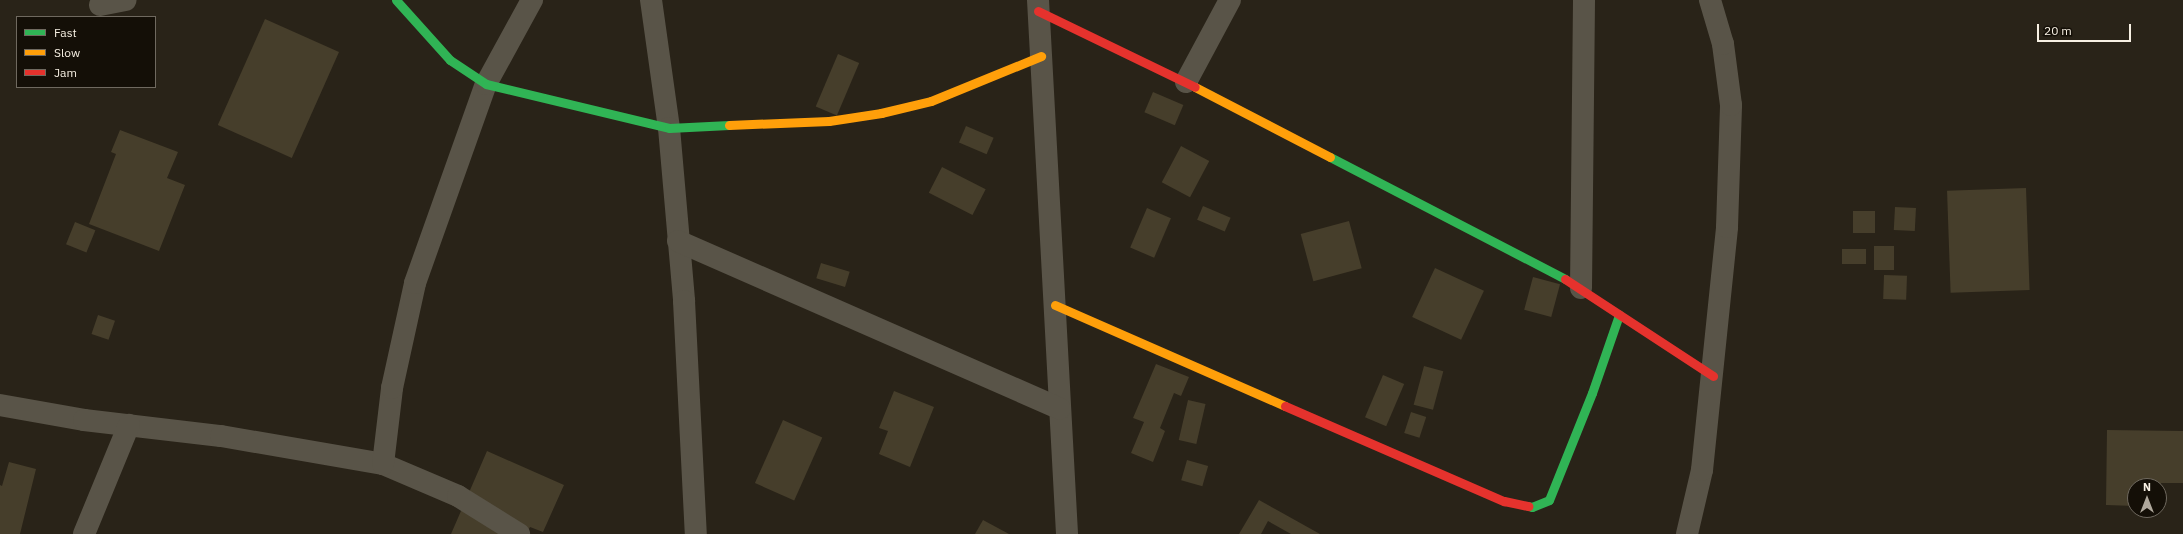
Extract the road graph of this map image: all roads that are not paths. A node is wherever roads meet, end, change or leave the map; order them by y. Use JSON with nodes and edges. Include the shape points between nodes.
{"nodes":[{"id":1,"x":126,"y":0,"type":"edge"},
{"id":2,"x":396,"y":0,"type":"edge"},
{"id":3,"x":532,"y":0,"type":"edge"},
{"id":4,"x":651,"y":0,"type":"edge"},
{"id":5,"x":1230,"y":0,"type":"edge"},
{"id":6,"x":1584,"y":0,"type":"edge"},
{"id":7,"x":1710,"y":0,"type":"edge"},
{"id":8,"x":100,"y":5,"type":"dead end"},
{"id":9,"x":1038,"y":5,"type":"edge"},
{"id":10,"x":1041,"y":56,"type":"junction"},
{"id":11,"x":1186,"y":82,"type":"junction"},
{"id":12,"x":486,"y":84,"type":"junction"},
{"id":13,"x":669,"y":128,"type":"junction"},
{"id":14,"x":678,"y":241,"type":"junction"},
{"id":15,"x":1581,"y":288,"type":"junction"},
{"id":16,"x":1055,"y":305,"type":"junction"},
{"id":17,"x":1619,"y":315,"type":"junction"},
{"id":18,"x":1713,"y":376,"type":"junction"},
{"id":19,"x":0,"y":405,"type":"edge"},
{"id":20,"x":1060,"y":409,"type":"junction"},
{"id":21,"x":129,"y":425,"type":"junction"},
{"id":22,"x":384,"y":464,"type":"junction"},
{"id":23,"x":84,"y":534,"type":"edge"},
{"id":24,"x":519,"y":534,"type":"edge"},
{"id":25,"x":696,"y":534,"type":"edge"},
{"id":26,"x":1067,"y":534,"type":"edge"},
{"id":27,"x":1687,"y":534,"type":"edge"}],
"edges":[{"from":1,"to":8,"type":"street"},
{"from":2,"to":12,"type":"street","via":[[450,60]]},
{"from":3,"to":12,"type":"street"},
{"from":4,"to":13,"type":"street"},
{"from":5,"to":11,"type":"street"},
{"from":6,"to":15,"type":"street"},
{"from":7,"to":18,"type":"street","via":[[1723,44],[1731,105],[1727,227]]},
{"from":9,"to":10,"type":"street"},
{"from":9,"to":11,"type":"street"},
{"from":10,"to":13,"type":"street","via":[[931,101],[881,113],[829,121]]},
{"from":10,"to":16,"type":"street"},
{"from":11,"to":15,"type":"street"},
{"from":12,"to":13,"type":"street"},
{"from":12,"to":22,"type":"street","via":[[415,282],[392,388]]},
{"from":13,"to":14,"type":"street"},
{"from":14,"to":20,"type":"street"},
{"from":14,"to":25,"type":"street","via":[[684,301]]},
{"from":15,"to":17,"type":"street"},
{"from":16,"to":17,"type":"street","via":[[1504,501],[1532,507],[1549,500],[1592,393]]},
{"from":16,"to":20,"type":"street"},
{"from":17,"to":18,"type":"street"},
{"from":18,"to":27,"type":"street","via":[[1702,470]]},
{"from":19,"to":21,"type":"street"},
{"from":20,"to":26,"type":"street"},
{"from":21,"to":22,"type":"street","via":[[221,436]]},
{"from":21,"to":23,"type":"street"},
{"from":22,"to":24,"type":"street","via":[[458,496]]}]}
